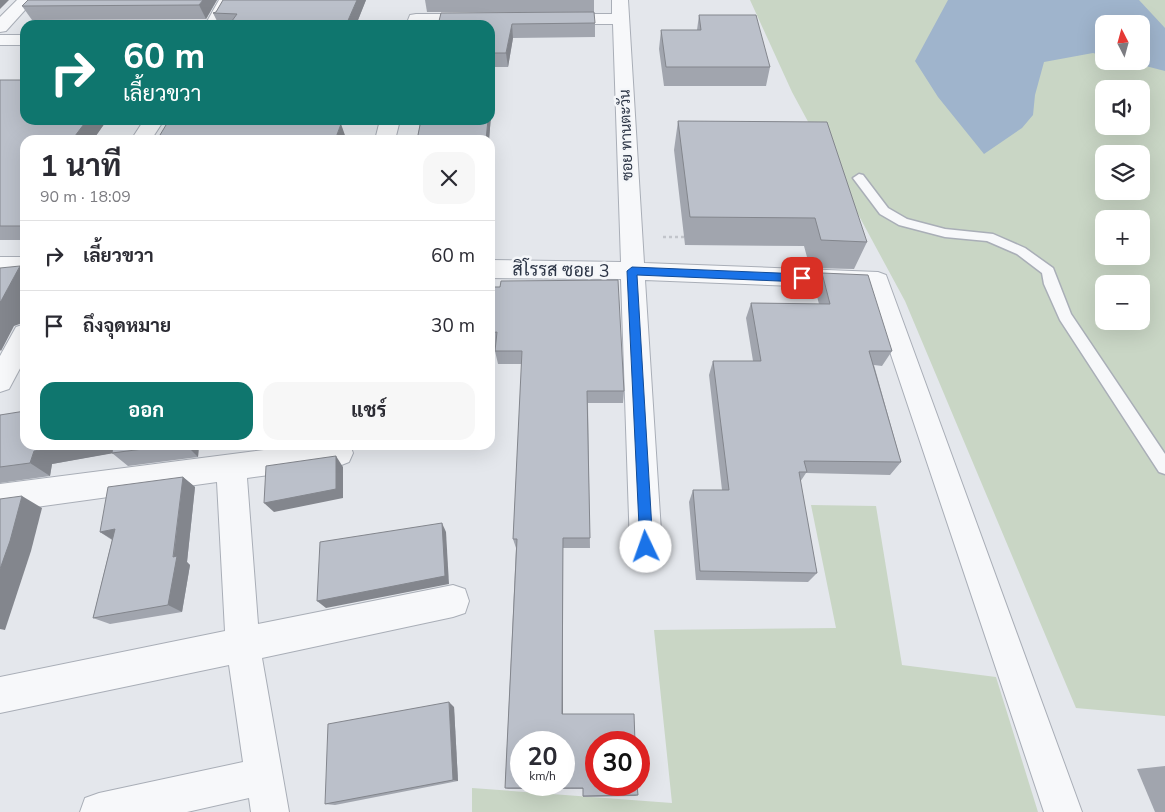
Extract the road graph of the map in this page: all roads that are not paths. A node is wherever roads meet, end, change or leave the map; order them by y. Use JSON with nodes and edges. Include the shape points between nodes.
{"nodes":[{"id":1,"x":26,"y":0,"type":"edge"},
{"id":2,"x":227,"y":0,"type":"edge"},
{"id":3,"x":621,"y":10,"type":"edge"},
{"id":4,"x":494,"y":19,"type":"edge"},
{"id":5,"x":543,"y":19,"type":"edge"},
{"id":6,"x":216,"y":20,"type":"edge"},
{"id":7,"x":468,"y":20,"type":"edge"},
{"id":8,"x":0,"y":27,"type":"edge"},
{"id":9,"x":0,"y":40,"type":"edge"},
{"id":10,"x":20,"y":40,"type":"edge"},
{"id":11,"x":859,"y":178,"type":"dead end"},
{"id":12,"x":0,"y":265,"type":"edge"},
{"id":13,"x":20,"y":265,"type":"edge"},
{"id":14,"x":495,"y":270,"type":"edge"},
{"id":15,"x":632,"y":271,"type":"junction"},
{"id":16,"x":20,"y":343,"type":"edge"},
{"id":17,"x":0,"y":381,"type":"edge"},
{"id":18,"x":340,"y":453,"type":"dead end"},
{"id":19,"x":231,"y":467,"type":"junction"},
{"id":20,"x":1165,"y":467,"type":"edge"},
{"id":21,"x":0,"y":498,"type":"edge"},
{"id":22,"x":646,"y":547,"type":"dead end"},
{"id":23,"x":453,"y":602,"type":"dead end"},
{"id":24,"x":244,"y":645,"type":"junction"},
{"id":25,"x":0,"y":695,"type":"edge"},
{"id":26,"x":267,"y":794,"type":"edge"},
{"id":27,"x":99,"y":812,"type":"edge"},
{"id":28,"x":1063,"y":812,"type":"edge"}],
"edges":[{"from":1,"to":8,"type":"street"},
{"from":2,"to":6,"type":"street"},
{"from":3,"to":5,"type":"street"},
{"from":3,"to":15,"type":"street","name":"ซอย ทานตะวัน"},
{"from":4,"to":7,"type":"street"},
{"from":9,"to":10,"type":"street"},
{"from":11,"to":20,"type":"lane","via":[[884,211],[903,222],[945,233],[989,237],[1021,251],[1048,271],[1065,316]]},
{"from":12,"to":13,"type":"street"},
{"from":14,"to":15,"type":"street","name":"สิโรรส ซอย 3"},
{"from":15,"to":22,"type":"street","name":"ซอย ทานตะวัน"},
{"from":15,"to":28,"type":"street","name":"สิโรรส ซอย 3","via":[[878,281]]},
{"from":16,"to":17,"type":"street"},
{"from":18,"to":19,"type":"street"},
{"from":19,"to":21,"type":"street"},
{"from":19,"to":24,"type":"street"},
{"from":23,"to":24,"type":"street"},
{"from":24,"to":25,"type":"street"},
{"from":24,"to":26,"type":"street"},
{"from":26,"to":27,"type":"street"}]}
